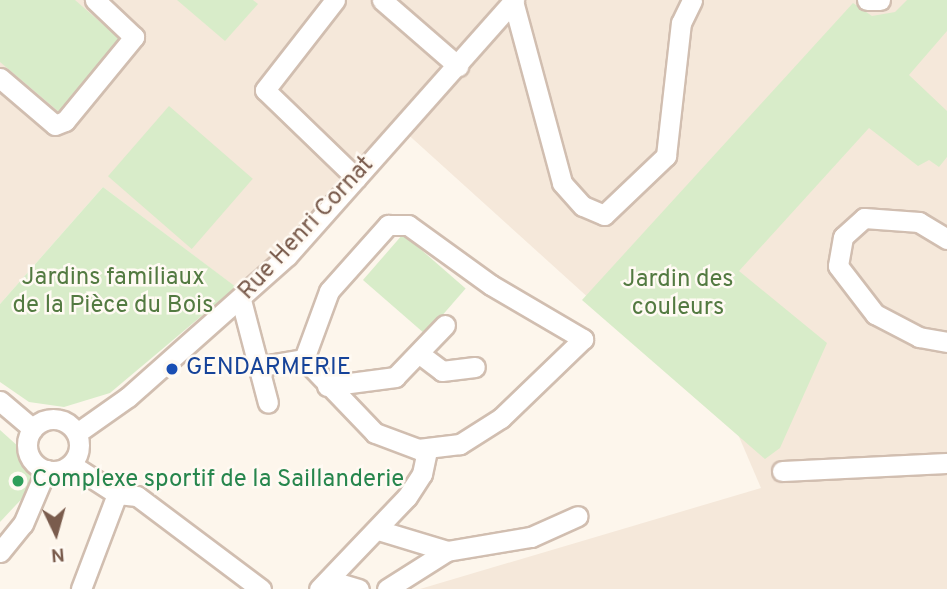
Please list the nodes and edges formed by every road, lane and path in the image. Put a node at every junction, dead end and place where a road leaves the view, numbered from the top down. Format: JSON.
{"nodes":[{"id":1,"x":95,"y":0,"type":"edge"},
{"id":2,"x":335,"y":0,"type":"edge"},
{"id":3,"x":382,"y":0,"type":"edge"},
{"id":4,"x":514,"y":0,"type":"edge"},
{"id":5,"x":692,"y":0,"type":"edge"},
{"id":6,"x":867,"y":0,"type":"edge"},
{"id":7,"x":880,"y":0,"type":"edge"},
{"id":8,"x":458,"y":66,"type":"junction"},
{"id":9,"x":0,"y":78,"type":"edge"},
{"id":10,"x":356,"y":178,"type":"junction"},
{"id":11,"x":947,"y":239,"type":"edge"},
{"id":12,"x":241,"y":300,"type":"junction"},
{"id":13,"x":445,"y":325,"type":"dead end"},
{"id":14,"x":947,"y":342,"type":"edge"},
{"id":15,"x":421,"y":355,"type":"junction"},
{"id":16,"x":304,"y":359,"type":"junction"},
{"id":17,"x":262,"y":366,"type":"junction"},
{"id":18,"x":475,"y":367,"type":"dead end"},
{"id":19,"x":327,"y":386,"type":"junction"},
{"id":20,"x":0,"y":401,"type":"edge"},
{"id":21,"x":268,"y":403,"type":"dead end"},
{"id":22,"x":33,"y":429,"type":"junction"},
{"id":23,"x":77,"y":433,"type":"junction"},
{"id":24,"x":426,"y":450,"type":"junction"},
{"id":25,"x":947,"y":463,"type":"edge"},
{"id":26,"x":72,"y":466,"type":"junction"},
{"id":27,"x":46,"y":470,"type":"junction"},
{"id":28,"x":782,"y":471,"type":"dead end"},
{"id":29,"x":117,"y":494,"type":"junction"},
{"id":30,"x":578,"y":516,"type":"dead end"},
{"id":31,"x":378,"y":530,"type":"junction"},
{"id":32,"x":447,"y":551,"type":"junction"},
{"id":33,"x":0,"y":552,"type":"edge"},
{"id":34,"x":325,"y":585,"type":"edge"},
{"id":35,"x":81,"y":589,"type":"edge"},
{"id":36,"x":261,"y":589,"type":"edge"},
{"id":37,"x":359,"y":589,"type":"edge"},
{"id":38,"x":387,"y":589,"type":"edge"}],
"edges":[{"from":1,"to":9,"type":"street"},
{"from":2,"to":10,"type":"street"},
{"from":3,"to":8,"type":"street"},
{"from":4,"to":5,"type":"street"},
{"from":4,"to":8,"type":"street","name":"Rue Henri Cornat"},
{"from":6,"to":7,"type":"street"},
{"from":8,"to":10,"type":"street","name":"Rue Henri Cornat"},
{"from":10,"to":12,"type":"street","name":"Rue Henri Cornat"},
{"from":11,"to":14,"type":"street"},
{"from":12,"to":17,"type":"street"},
{"from":12,"to":23,"type":"street","name":"Rue Henri Cornat"},
{"from":13,"to":15,"type":"street"},
{"from":15,"to":18,"type":"street"},
{"from":15,"to":19,"type":"street"},
{"from":16,"to":17,"type":"street"},
{"from":16,"to":19,"type":"street"},
{"from":16,"to":24,"type":"street"},
{"from":17,"to":21,"type":"street"},
{"from":19,"to":24,"type":"street"},
{"from":20,"to":22,"type":"street"},
{"from":22,"to":23,"type":"street"},
{"from":22,"to":27,"type":"street"},
{"from":23,"to":26,"type":"street"},
{"from":24,"to":31,"type":"street"},
{"from":25,"to":28,"type":"street"},
{"from":26,"to":27,"type":"street"},
{"from":26,"to":29,"type":"street"},
{"from":27,"to":33,"type":"street"},
{"from":29,"to":35,"type":"street"},
{"from":29,"to":36,"type":"street"},
{"from":30,"to":32,"type":"street"},
{"from":31,"to":32,"type":"street"},
{"from":31,"to":34,"type":"street"},
{"from":32,"to":38,"type":"street"},
{"from":34,"to":37,"type":"street"}]}
